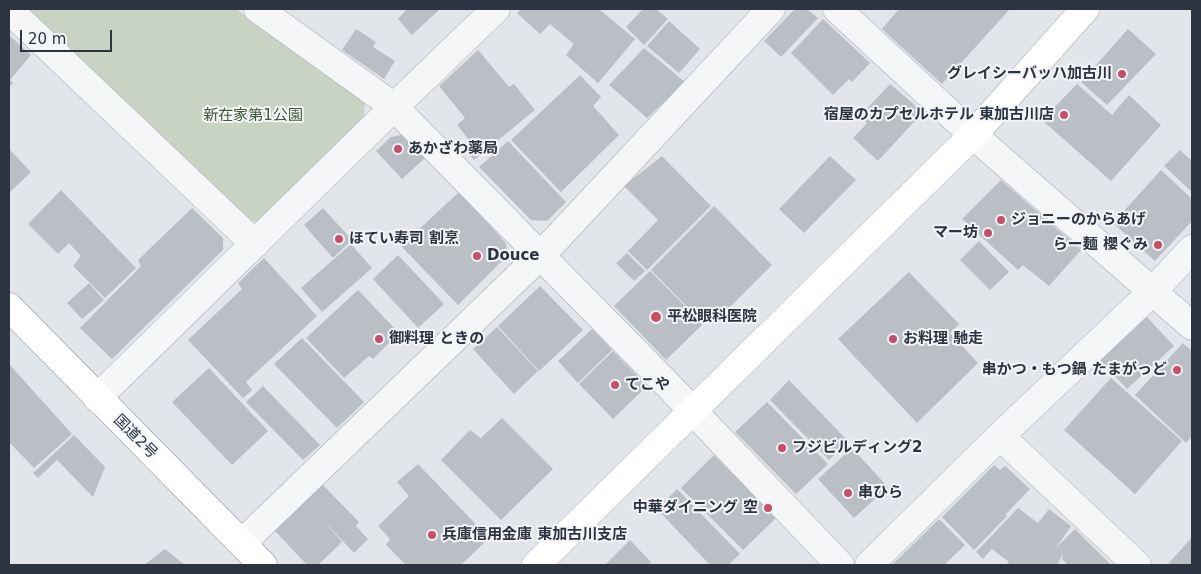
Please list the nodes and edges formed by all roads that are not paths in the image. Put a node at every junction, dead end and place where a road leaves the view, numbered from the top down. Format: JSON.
{"nodes":[{"id":1,"x":258,"y":9,"type":"edge"},
{"id":2,"x":496,"y":9,"type":"edge"},
{"id":3,"x":771,"y":9,"type":"edge"},
{"id":4,"x":837,"y":9,"type":"edge"},
{"id":5,"x":1085,"y":9,"type":"edge"},
{"id":6,"x":9,"y":10,"type":"edge"},
{"id":7,"x":393,"y":106,"type":"junction"},
{"id":8,"x":972,"y":135,"type":"junction"},
{"id":9,"x":255,"y":244,"type":"junction"},
{"id":10,"x":1192,"y":249,"type":"edge"},
{"id":11,"x":541,"y":255,"type":"junction"},
{"id":12,"x":1153,"y":291,"type":"junction"},
{"id":13,"x":9,"y":307,"type":"edge"},
{"id":14,"x":1192,"y":326,"type":"edge"},
{"id":15,"x":97,"y":398,"type":"junction"},
{"id":16,"x":694,"y":411,"type":"junction"},
{"id":17,"x":1000,"y":436,"type":"junction"},
{"id":18,"x":242,"y":542,"type":"junction"},
{"id":19,"x":263,"y":565,"type":"edge"},
{"id":20,"x":536,"y":565,"type":"edge"},
{"id":21,"x":840,"y":565,"type":"edge"},
{"id":22,"x":869,"y":565,"type":"edge"},
{"id":23,"x":1137,"y":565,"type":"edge"}],
"edges":[{"from":1,"to":7,"type":"street"},
{"from":2,"to":7,"type":"street"},
{"from":3,"to":11,"type":"street"},
{"from":4,"to":8,"type":"street"},
{"from":5,"to":8,"type":"main road"},
{"from":6,"to":9,"type":"street"},
{"from":7,"to":9,"type":"street"},
{"from":7,"to":11,"type":"street"},
{"from":8,"to":12,"type":"street"},
{"from":8,"to":16,"type":"main road"},
{"from":9,"to":15,"type":"street"},
{"from":10,"to":12,"type":"street"},
{"from":11,"to":16,"type":"street"},
{"from":11,"to":18,"type":"street"},
{"from":12,"to":14,"type":"street"},
{"from":12,"to":17,"type":"street"},
{"from":13,"to":15,"type":"main road","name":"国道2号"},
{"from":15,"to":18,"type":"main road","name":"国道2号"},
{"from":16,"to":20,"type":"main road"},
{"from":16,"to":21,"type":"street"},
{"from":17,"to":22,"type":"street"},
{"from":17,"to":23,"type":"street"},
{"from":18,"to":19,"type":"main road","name":"国道2号"}]}
